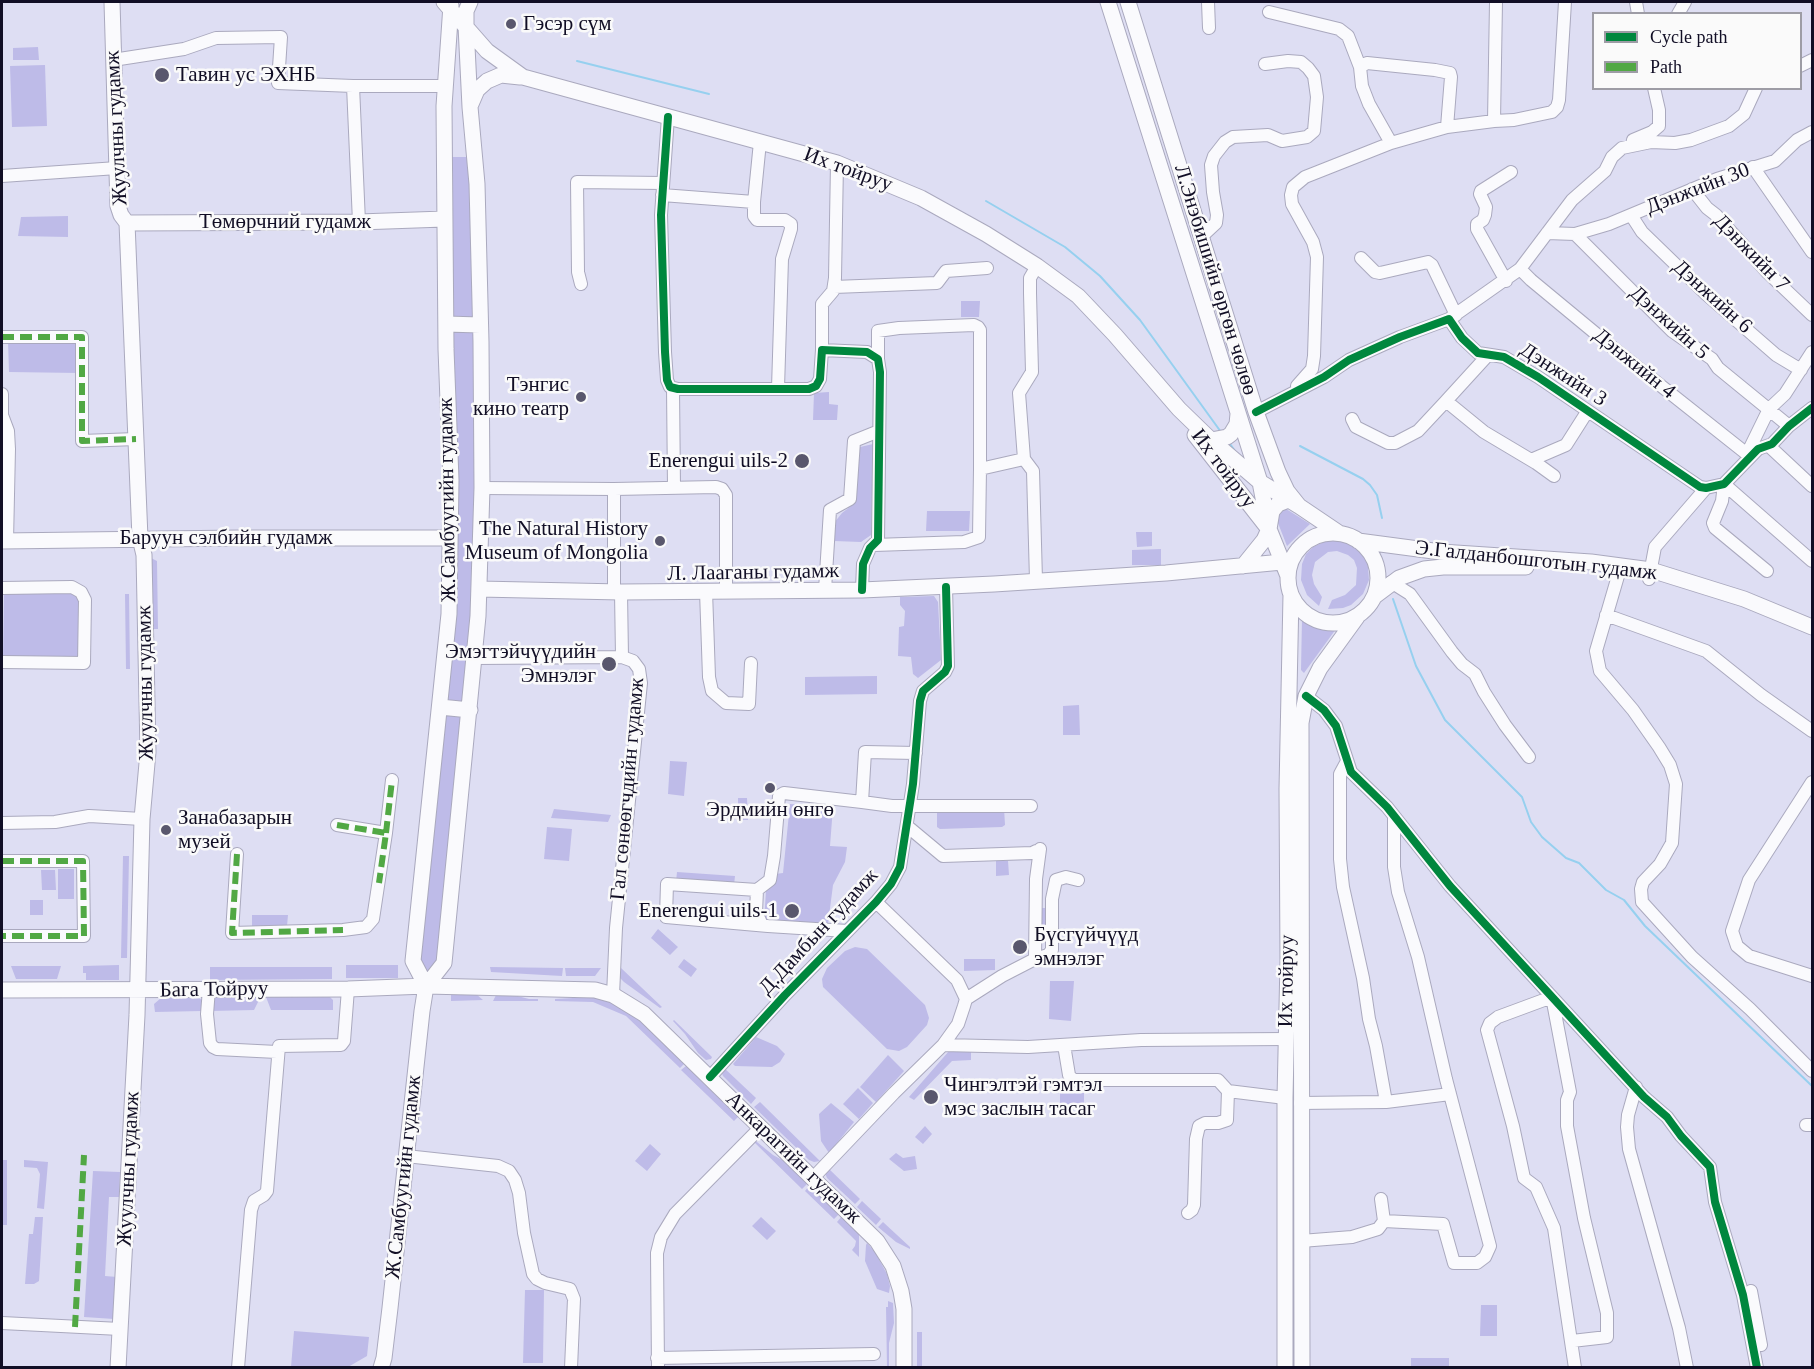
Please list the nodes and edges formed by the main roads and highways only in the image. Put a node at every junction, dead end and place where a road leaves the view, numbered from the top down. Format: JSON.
{"nodes":[{"id":1,"x":112,"y":2,"type":"edge"},
{"id":2,"x":471,"y":2,"type":"edge"},
{"id":3,"x":1108,"y":2,"type":"edge"},
{"id":4,"x":1128,"y":2,"type":"edge"},
{"id":5,"x":446,"y":3,"type":"edge"},
{"id":6,"x":466,"y":26,"type":"junction"},
{"id":7,"x":523,"y":77,"type":"junction"},
{"id":8,"x":444,"y":106,"type":"junction"},
{"id":9,"x":470,"y":107,"type":"junction"},
{"id":10,"x":444,"y":219,"type":"junction"},
{"id":11,"x":127,"y":223,"type":"junction"},
{"id":12,"x":446,"y":324,"type":"junction"},
{"id":13,"x":480,"y":325,"type":"junction"},
{"id":14,"x":1179,"y":409,"type":"junction"},
{"id":15,"x":1238,"y":414,"type":"junction"},
{"id":16,"x":1211,"y":440,"type":"junction"},
{"id":17,"x":1260,"y":482,"type":"junction"},
{"id":18,"x":1293,"y":503,"type":"junction"},
{"id":19,"x":1269,"y":529,"type":"junction"},
{"id":20,"x":1339,"y":533,"type":"junction"},
{"id":21,"x":140,"y":538,"type":"junction"},
{"id":22,"x":450,"y":538,"type":"junction"},
{"id":23,"x":4,"y":541,"type":"edge"},
{"id":24,"x":1358,"y":541,"type":"junction"},
{"id":25,"x":1652,"y":563,"type":"junction"},
{"id":26,"x":1243,"y":566,"type":"junction"},
{"id":27,"x":1285,"y":569,"type":"junction"},
{"id":28,"x":479,"y":589,"type":"junction"},
{"id":29,"x":1291,"y":595,"type":"junction"},
{"id":30,"x":1375,"y":596,"type":"junction"},
{"id":31,"x":1357,"y":617,"type":"junction"},
{"id":32,"x":1812,"y":627,"type":"edge"},
{"id":33,"x":1812,"y":638,"type":"edge"},
{"id":34,"x":440,"y":707,"type":"junction"},
{"id":35,"x":470,"y":710,"type":"junction"},
{"id":36,"x":426,"y":986,"type":"junction"},
{"id":37,"x":2,"y":990,"type":"edge"},
{"id":38,"x":138,"y":990,"type":"junction"},
{"id":39,"x":385,"y":1364,"type":"edge"},
{"id":40,"x":118,"y":1368,"type":"edge"},
{"id":41,"x":369,"y":1368,"type":"edge"},
{"id":42,"x":904,"y":1368,"type":"edge"},
{"id":43,"x":1284,"y":1368,"type":"edge"},
{"id":44,"x":1302,"y":1368,"type":"edge"}],
"edges":[{"from":1,"to":11,"type":"main road","name":"Жуулчны гудамж"},
{"from":2,"to":6,"type":"main road","name":"Ж.Самбуугийн гудамж"},
{"from":3,"to":15,"type":"main road","name":"Л.Энэбишийн өргөн чөлөө"},
{"from":4,"to":18,"type":"main road","name":"Л.Энэбишийн өргөн чөлөө"},
{"from":5,"to":6,"type":"main road","name":"Их тойруу"},
{"from":5,"to":8,"type":"main road","name":"Ж.Самбуугийн гудамж"},
{"from":6,"to":7,"type":"main road","name":"Их тойруу"},
{"from":6,"to":9,"type":"main road","name":"Ж.Самбуугийн гудамж"},
{"from":7,"to":9,"type":"main road"},
{"from":7,"to":14,"type":"main road","name":"Их тойруу"},
{"from":8,"to":9,"type":"main road"},
{"from":8,"to":10,"type":"main road","name":"Ж.Самбуугийн гудамж"},
{"from":9,"to":13,"type":"main road","name":"Ж.Самбуугийн гудамж"},
{"from":10,"to":11,"type":"main road","name":"Төмөрчний гудамж"},
{"from":10,"to":12,"type":"main road","name":"Ж.Самбуугийн гудамж"},
{"from":11,"to":21,"type":"main road","name":"Жуулчны гудамж"},
{"from":12,"to":13,"type":"main road"},
{"from":12,"to":22,"type":"main road","name":"Ж.Самбуугийн гудамж"},
{"from":13,"to":28,"type":"main road","name":"Ж.Самбуугийн гудамж"},
{"from":14,"to":16,"type":"main road","name":"Их тойруу"},
{"from":14,"to":19,"type":"main road","name":"Их тойруу"},
{"from":15,"to":16,"type":"main road"},
{"from":15,"to":17,"type":"main road","name":"Л.Энэбишийн өргөн чөлөө"},
{"from":16,"to":17,"type":"main road","name":"Их тойруу"},
{"from":17,"to":18,"type":"main road"},
{"from":17,"to":19,"type":"main road","name":"Их тойруу"},
{"from":18,"to":19,"type":"main road"},
{"from":18,"to":20,"type":"main road","name":"Л.Энэбишийн өргөн чөлөө"},
{"from":19,"to":26,"type":"main road"},
{"from":19,"to":27,"type":"main road","name":"Их тойруу"},
{"from":20,"to":24,"type":"main road"},
{"from":20,"to":27,"type":"main road"},
{"from":21,"to":22,"type":"main road","name":"Баруун сэлбийн гудамж"},
{"from":21,"to":23,"type":"main road","name":"Баруун сэлбийн гудамж"},
{"from":21,"to":38,"type":"main road","name":"Жуулчны гудамж"},
{"from":22,"to":34,"type":"main road","name":"Ж.Самбуугийн гудамж"},
{"from":24,"to":25,"type":"main road","name":"Э.Галданбошготын гудамж"},
{"from":24,"to":30,"type":"main road"},
{"from":25,"to":30,"type":"main road","name":"Э.Галданбошготын гудамж"},
{"from":25,"to":32,"type":"main road","name":"Э.Галданбошготын гудамж"},
{"from":25,"to":33,"type":"main road","name":"Э.Галданбошготын гудамж"},
{"from":26,"to":27,"type":"main road","name":"Л. Лааганы гудамж"},
{"from":26,"to":28,"type":"main road","name":"Л. Лааганы гудамж"},
{"from":27,"to":29,"type":"main road"},
{"from":28,"to":35,"type":"main road","name":"Ж.Самбуугийн гудамж"},
{"from":29,"to":31,"type":"main road"},
{"from":29,"to":43,"type":"main road","name":"Их тойруу"},
{"from":30,"to":31,"type":"main road"},
{"from":31,"to":44,"type":"main road","name":"Их тойруу"},
{"from":34,"to":35,"type":"main road"},
{"from":34,"to":36,"type":"main road","name":"Ж.Самбуугийн гудамж"},
{"from":35,"to":36,"type":"main road","name":"Ж.Самбуугийн гудамж"},
{"from":36,"to":38,"type":"main road","name":"Бага Тойруу"},
{"from":36,"to":39,"type":"main road","name":"Ж.Самбуугийн гудамж"},
{"from":36,"to":42,"type":"main road","name":"Анкарагийн гудамж"},
{"from":37,"to":38,"type":"main road","name":"Бага Тойруу"},
{"from":38,"to":40,"type":"main road","name":"Жуулчны гудамж"},
{"from":39,"to":41,"type":"main road"}]}
